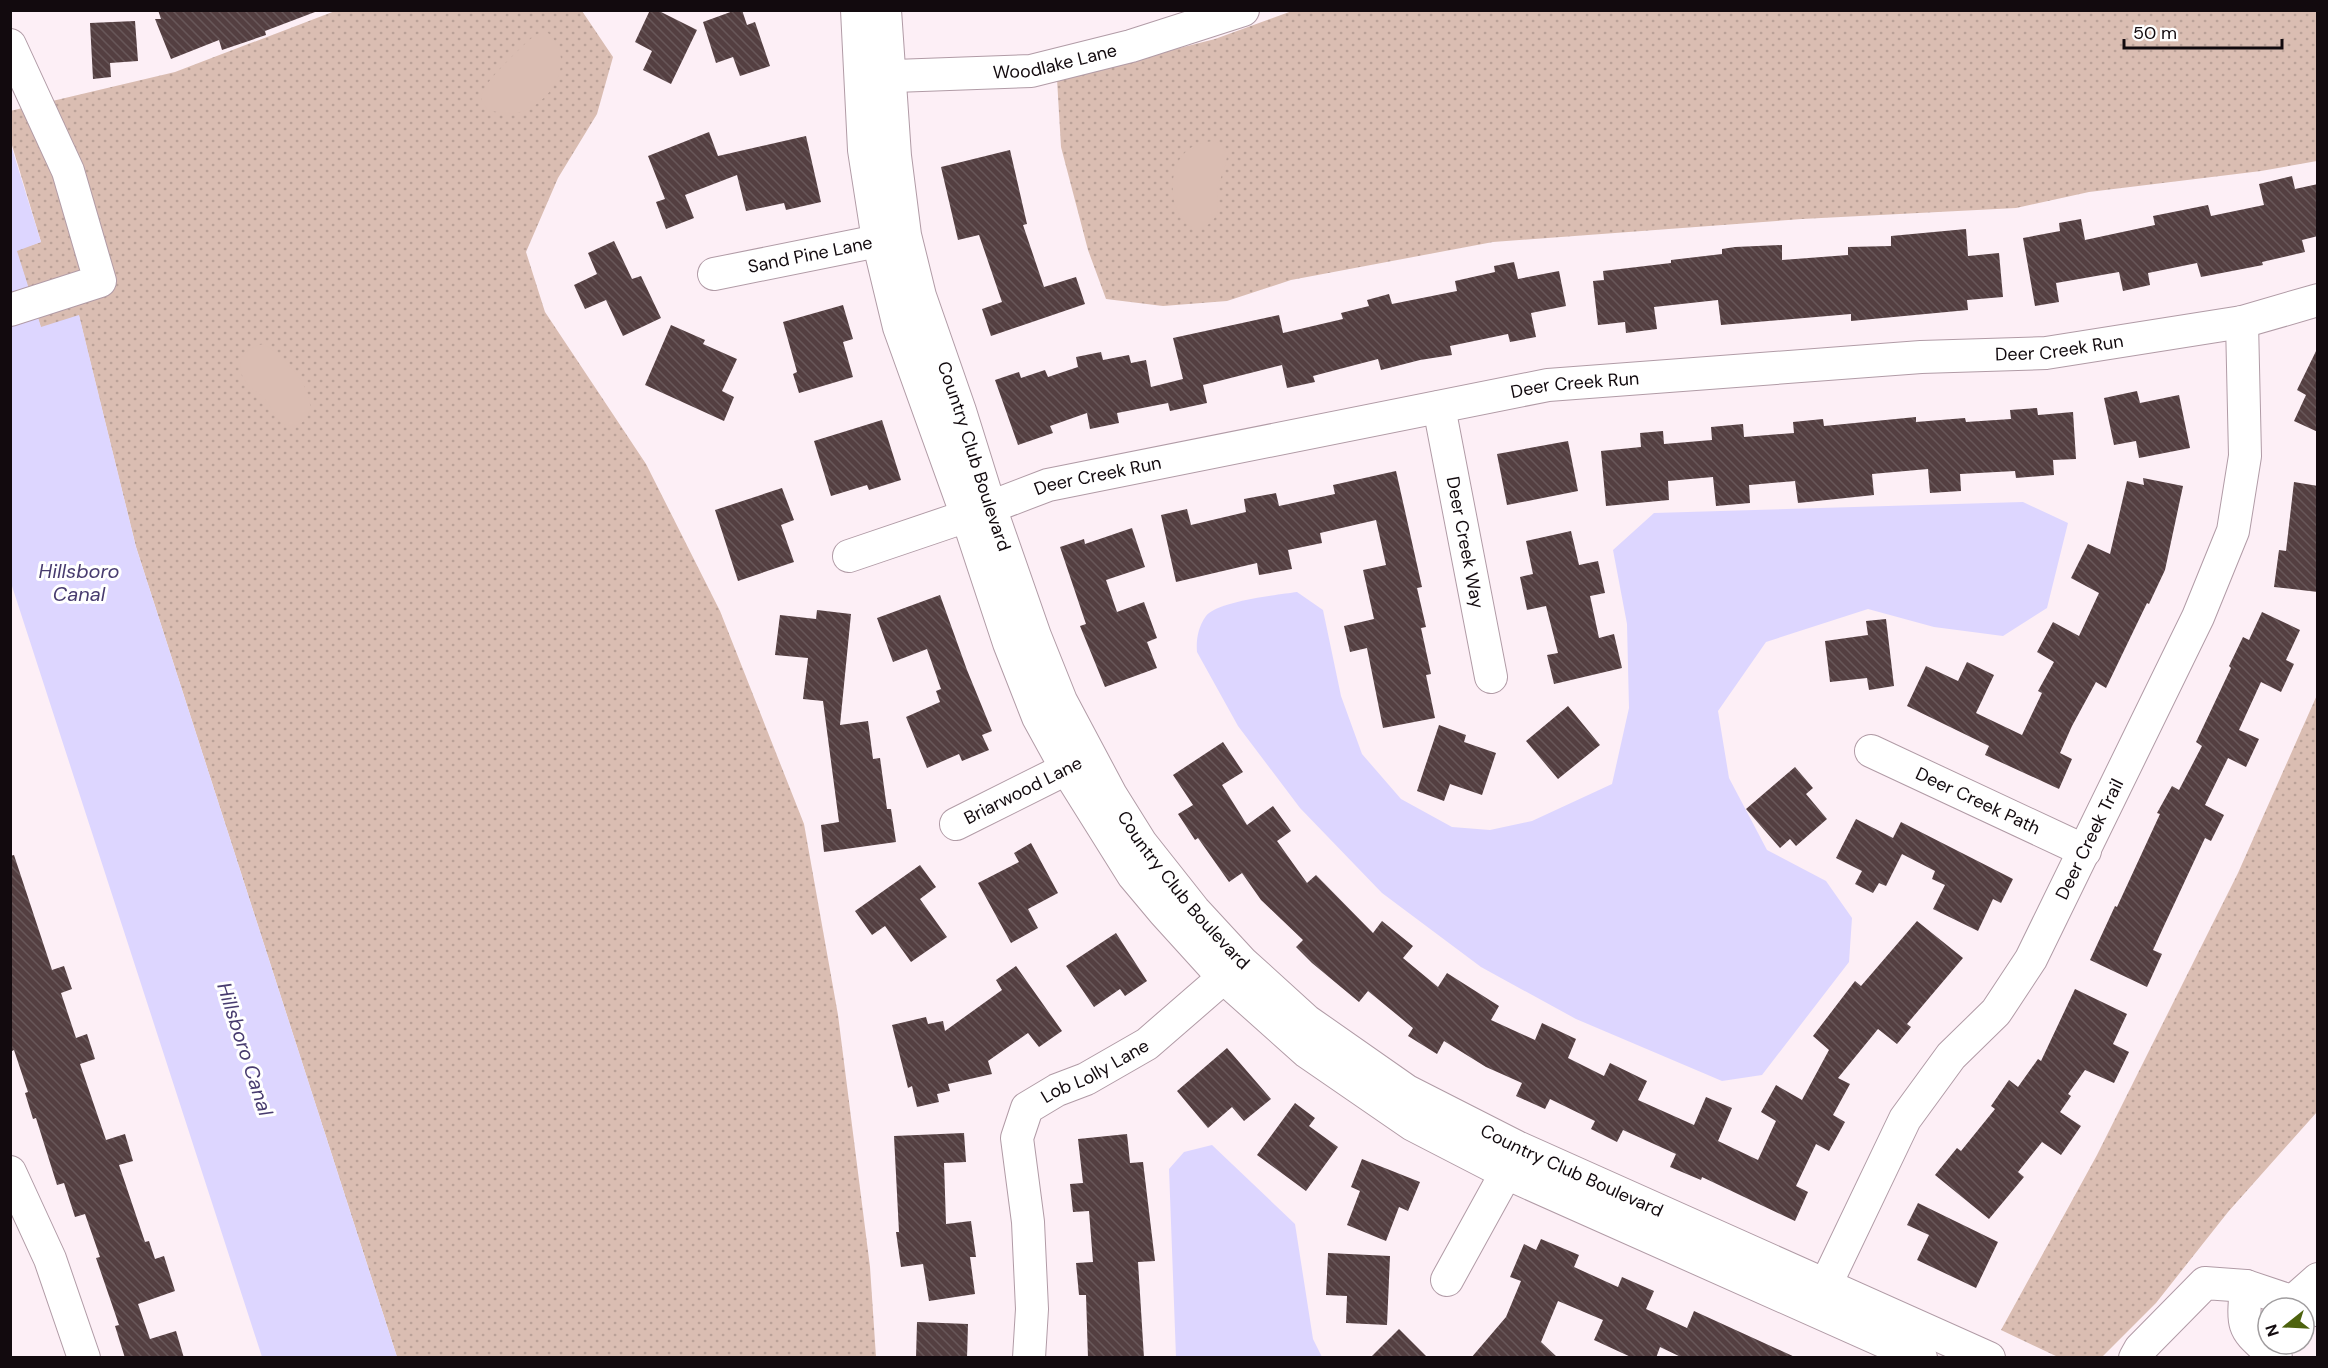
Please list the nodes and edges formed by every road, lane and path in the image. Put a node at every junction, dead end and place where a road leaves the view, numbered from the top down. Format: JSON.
{"nodes":[{"id":1,"x":857,"y":10,"type":"edge"},
{"id":2,"x":885,"y":10,"type":"edge"},
{"id":3,"x":1243,"y":10,"type":"edge"},
{"id":4,"x":10,"y":45,"type":"edge"},
{"id":5,"x":875,"y":77,"type":"junction"},
{"id":6,"x":891,"y":238,"type":"junction"},
{"id":7,"x":714,"y":274,"type":"dead end"},
{"id":8,"x":2318,"y":300,"type":"edge"},
{"id":9,"x":23,"y":306,"type":"edge"},
{"id":10,"x":2242,"y":322,"type":"junction"},
{"id":11,"x":1439,"y":407,"type":"junction"},
{"id":12,"x":979,"y":512,"type":"junction"},
{"id":13,"x":849,"y":556,"type":"dead end"},
{"id":14,"x":1491,"y":677,"type":"dead end"},
{"id":15,"x":1870,"y":751,"type":"dead end"},
{"id":16,"x":1078,"y":763,"type":"junction"},
{"id":17,"x":956,"y":824,"type":"dead end"},
{"id":18,"x":2085,"y":851,"type":"junction"},
{"id":19,"x":1233,"y":970,"type":"junction"},
{"id":20,"x":1511,"y":1160,"type":"junction"},
{"id":21,"x":10,"y":1172,"type":"edge"},
{"id":22,"x":2318,"y":1279,"type":"edge"},
{"id":23,"x":1447,"y":1280,"type":"dead end"},
{"id":24,"x":2246,"y":1287,"type":"junction"},
{"id":25,"x":2274,"y":1296,"type":"edge"},
{"id":26,"x":2310,"y":1296,"type":"edge"},
{"id":27,"x":1819,"y":1298,"type":"junction"},
{"id":28,"x":1919,"y":1350,"type":"edge"},
{"id":29,"x":82,"y":1357,"type":"edge"},
{"id":30,"x":1029,"y":1358,"type":"edge"},
{"id":31,"x":1989,"y":1358,"type":"edge"},
{"id":32,"x":2135,"y":1358,"type":"edge"},
{"id":33,"x":2276,"y":1358,"type":"edge"}],
"edges":[{"from":1,"to":5,"type":"street","name":"Country Club Boulevard"},
{"from":2,"to":5,"type":"street","name":"Country Club Boulevard"},
{"from":3,"to":5,"type":"street","name":"Woodlake Lane"},
{"from":4,"to":9,"type":"street"},
{"from":5,"to":6,"type":"street","name":"Country Club Boulevard"},
{"from":6,"to":7,"type":"street","name":"Sand Pine Lane"},
{"from":6,"to":12,"type":"street","name":"Country Club Boulevard"},
{"from":8,"to":10,"type":"street","name":"Deer Creek Run"},
{"from":10,"to":11,"type":"street","name":"Deer Creek Run"},
{"from":10,"to":18,"type":"street","name":"Deer Creek Trail"},
{"from":11,"to":12,"type":"street","name":"Deer Creek Run"},
{"from":11,"to":14,"type":"street","name":"Deer Creek Way"},
{"from":12,"to":13,"type":"street","name":"Deer Creek Run"},
{"from":12,"to":16,"type":"street","name":"Country Club Boulevard"},
{"from":15,"to":18,"type":"street","name":"Deer Creek Path"},
{"from":16,"to":17,"type":"street","name":"Briarwood Lane"},
{"from":16,"to":19,"type":"street","name":"Country Club Boulevard"},
{"from":18,"to":27,"type":"street","name":"Deer Creek Trail"},
{"from":19,"to":20,"type":"street","name":"Country Club Boulevard"},
{"from":19,"to":30,"type":"street","name":"Lob Lolly Lane"},
{"from":20,"to":23,"type":"street"},
{"from":20,"to":27,"type":"street","name":"Country Club Boulevard"},
{"from":21,"to":29,"type":"street"},
{"from":22,"to":26,"type":"street"},
{"from":24,"to":25,"type":"street"},
{"from":24,"to":32,"type":"street"},
{"from":24,"to":33,"type":"street"},
{"from":27,"to":28,"type":"street","name":"Country Club Boulevard"},
{"from":28,"to":31,"type":"street","name":"Country Club Boulevard"}]}
